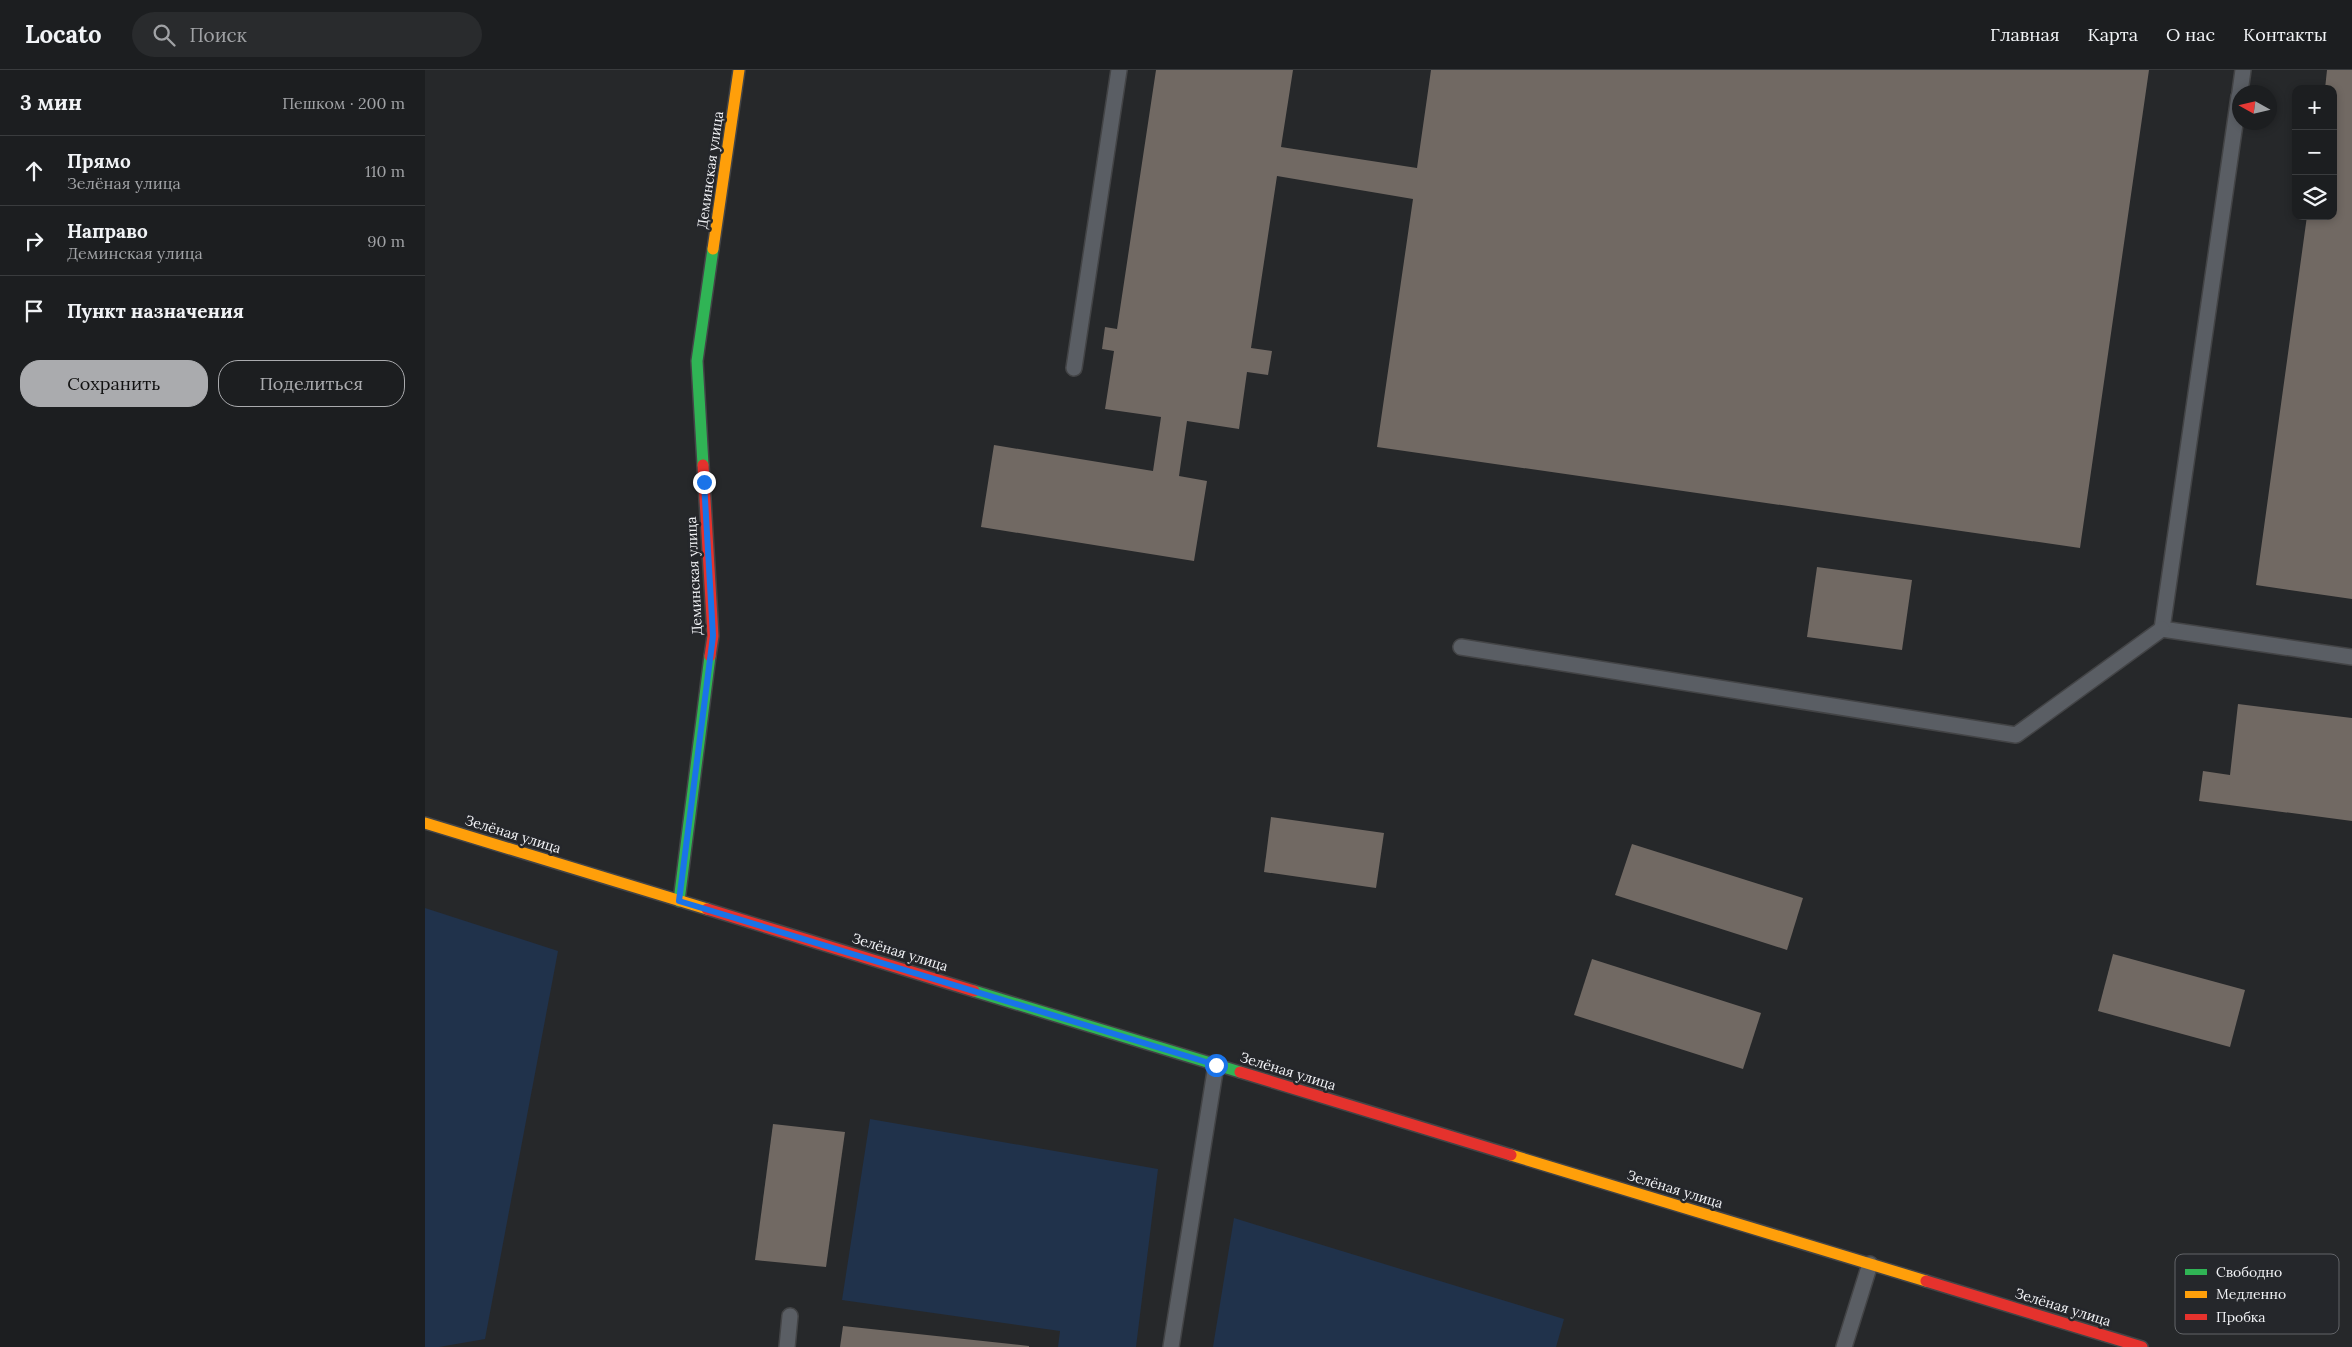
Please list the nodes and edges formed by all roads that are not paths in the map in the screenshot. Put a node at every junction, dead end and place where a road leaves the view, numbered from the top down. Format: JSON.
{"nodes":[{"id":1,"x":739,"y":70,"type":"edge"},
{"id":2,"x":1119,"y":70,"type":"edge"},
{"id":3,"x":2243,"y":70,"type":"edge"},
{"id":4,"x":2241,"y":85,"type":"edge"},
{"id":5,"x":2235,"y":130,"type":"edge"},
{"id":6,"x":1074,"y":368,"type":"dead end"},
{"id":7,"x":2162,"y":629,"type":"junction"},
{"id":8,"x":1461,"y":647,"type":"dead end"},
{"id":9,"x":2352,"y":657,"type":"edge"},
{"id":10,"x":425,"y":823,"type":"edge"},
{"id":11,"x":679,"y":901,"type":"junction"},
{"id":12,"x":1216,"y":1065,"type":"junction"},
{"id":13,"x":1870,"y":1264,"type":"junction"},
{"id":14,"x":790,"y":1316,"type":"dead end"},
{"id":15,"x":787,"y":1347,"type":"edge"},
{"id":16,"x":1171,"y":1347,"type":"edge"},
{"id":17,"x":1844,"y":1347,"type":"edge"},
{"id":18,"x":2142,"y":1347,"type":"edge"}],
"edges":[{"from":1,"to":11,"type":"street","name":"Деминская улица"},
{"from":2,"to":6,"type":"lane"},
{"from":3,"to":4,"type":"lane"},
{"from":5,"to":7,"type":"lane"},
{"from":7,"to":8,"type":"lane"},
{"from":7,"to":9,"type":"lane"},
{"from":10,"to":11,"type":"street","name":"Зелёная улица"},
{"from":11,"to":12,"type":"street","name":"Зелёная улица"},
{"from":12,"to":13,"type":"street","name":"Зелёная улица"},
{"from":12,"to":16,"type":"lane"},
{"from":13,"to":17,"type":"lane"},
{"from":13,"to":18,"type":"street","name":"Зелёная улица"},
{"from":14,"to":15,"type":"lane"}]}
